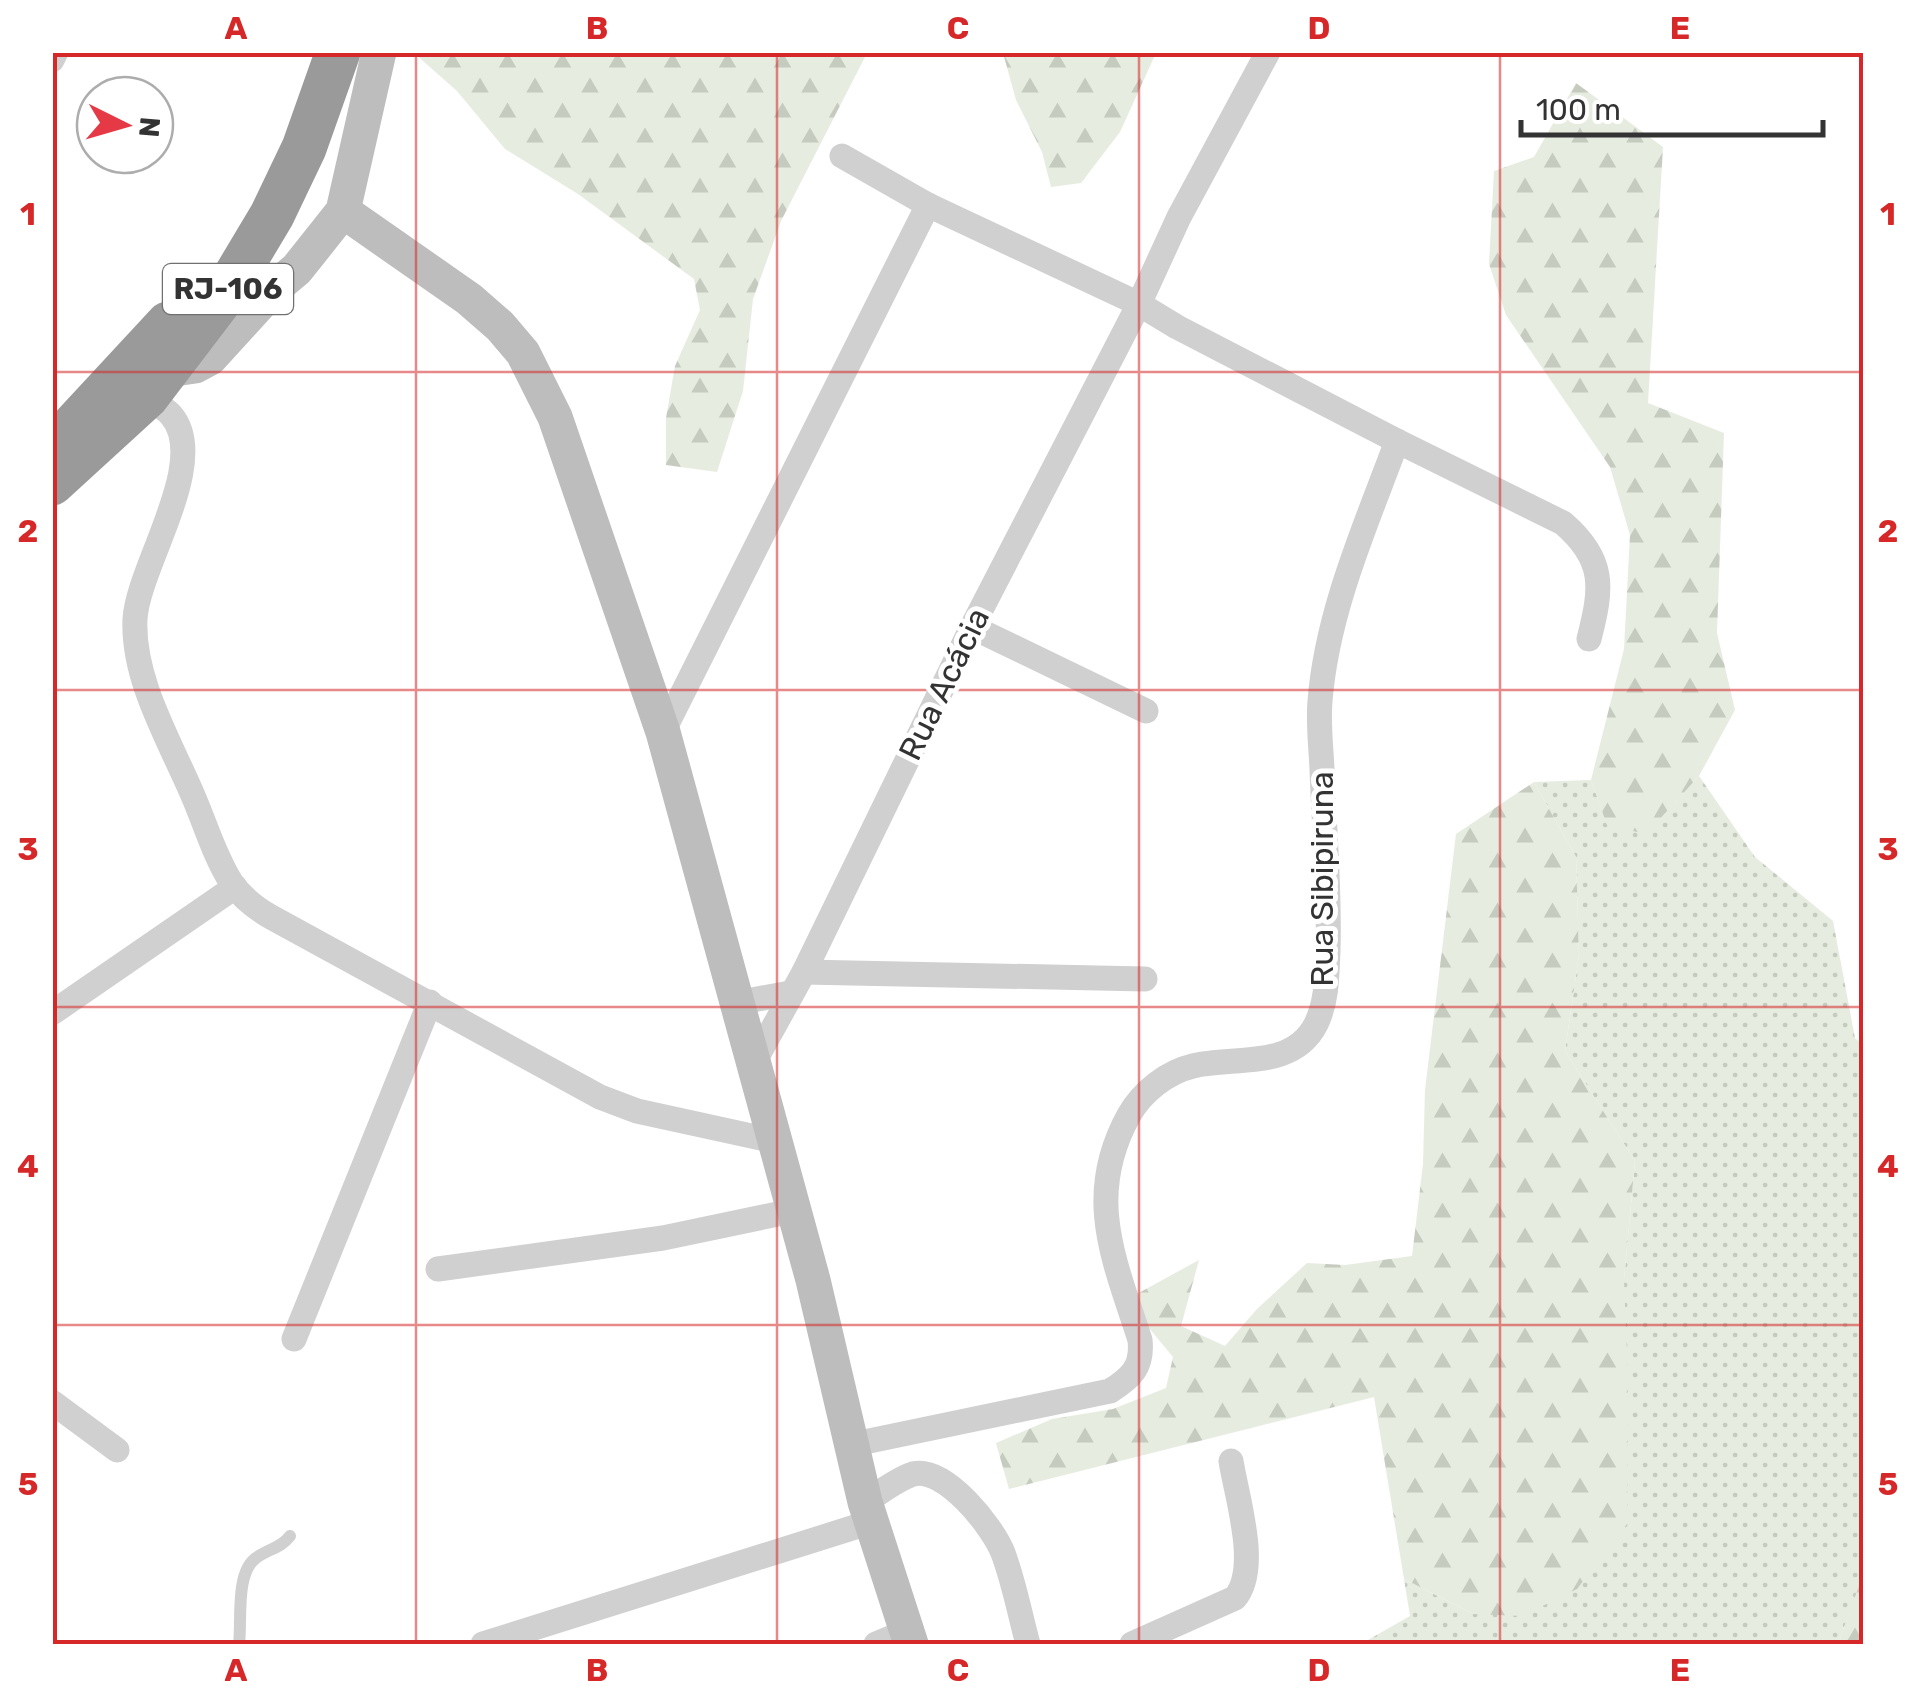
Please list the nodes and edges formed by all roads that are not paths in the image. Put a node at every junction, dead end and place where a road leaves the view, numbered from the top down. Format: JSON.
{"nodes":[{"id":1,"x":56,"y":52,"type":"edge"},
{"id":2,"x":308,"y":52,"type":"edge"},
{"id":3,"x":338,"y":52,"type":"edge"},
{"id":4,"x":379,"y":52,"type":"edge"},
{"id":5,"x":1268,"y":52,"type":"edge"},
{"id":6,"x":52,"y":60,"type":"edge"},
{"id":7,"x":842,"y":156,"type":"dead end"},
{"id":8,"x":928,"y":205,"type":"junction"},
{"id":9,"x":344,"y":211,"type":"junction"},
{"id":10,"x":1139,"y":304,"type":"junction"},
{"id":11,"x":157,"y":384,"type":"junction"},
{"id":12,"x":1397,"y":441,"type":"junction"},
{"id":13,"x":52,"y":446,"type":"edge"},
{"id":14,"x":52,"y":483,"type":"edge"},
{"id":15,"x":972,"y":627,"type":"junction"},
{"id":16,"x":1589,"y":639,"type":"dead end"},
{"id":17,"x":1146,"y":711,"type":"dead end"},
{"id":18,"x":663,"y":732,"type":"junction"},
{"id":19,"x":235,"y":887,"type":"junction"},
{"id":20,"x":1145,"y":979,"type":"dead end"},
{"id":21,"x":797,"y":982,"type":"junction"},
{"id":22,"x":430,"y":1002,"type":"junction"},
{"id":23,"x":736,"y":1003,"type":"junction"},
{"id":24,"x":52,"y":1012,"type":"edge"},
{"id":25,"x":752,"y":1066,"type":"junction"},
{"id":26,"x":774,"y":1142,"type":"junction"},
{"id":27,"x":792,"y":1210,"type":"junction"},
{"id":28,"x":438,"y":1269,"type":"dead end"},
{"id":29,"x":294,"y":1339,"type":"dead end"},
{"id":30,"x":52,"y":1402,"type":"edge"},
{"id":31,"x":850,"y":1445,"type":"junction"},
{"id":32,"x":117,"y":1450,"type":"dead end"},
{"id":33,"x":1231,"y":1462,"type":"dead end"},
{"id":34,"x":868,"y":1512,"type":"junction"},
{"id":35,"x":290,"y":1536,"type":"dead end"},
{"id":36,"x":898,"y":1640,"type":"edge"},
{"id":37,"x":239,"y":1644,"type":"edge"},
{"id":38,"x":484,"y":1644,"type":"edge"},
{"id":39,"x":1028,"y":1644,"type":"edge"},
{"id":40,"x":1132,"y":1644,"type":"edge"}],
"edges":[{"from":1,"to":6,"type":"street"},
{"from":2,"to":13,"type":"highway","number":"RJ-106"},
{"from":3,"to":11,"type":"highway","number":"RJ-106"},
{"from":4,"to":9,"type":"main road"},
{"from":5,"to":10,"type":"street","name":"Rua Acácia"},
{"from":7,"to":8,"type":"street"},
{"from":8,"to":10,"type":"street"},
{"from":8,"to":18,"type":"street"},
{"from":9,"to":11,"type":"main road"},
{"from":9,"to":18,"type":"main road"},
{"from":10,"to":12,"type":"street"},
{"from":10,"to":15,"type":"street","name":"Rua Acácia"},
{"from":11,"to":14,"type":"highway","number":"RJ-106"},
{"from":11,"to":19,"type":"street"},
{"from":12,"to":16,"type":"street"},
{"from":12,"to":31,"type":"street","name":"Rua Sibipiruna"},
{"from":15,"to":17,"type":"street"},
{"from":15,"to":21,"type":"street","name":"Rua Acácia"},
{"from":18,"to":23,"type":"main road"},
{"from":19,"to":22,"type":"street"},
{"from":19,"to":24,"type":"street"},
{"from":20,"to":21,"type":"street"},
{"from":21,"to":23,"type":"street"},
{"from":21,"to":25,"type":"street","name":"Rua Acácia"},
{"from":22,"to":26,"type":"street"},
{"from":22,"to":29,"type":"street"},
{"from":23,"to":25,"type":"main road"},
{"from":25,"to":26,"type":"main road"},
{"from":26,"to":27,"type":"main road"},
{"from":27,"to":28,"type":"street"},
{"from":27,"to":31,"type":"main road"},
{"from":30,"to":32,"type":"street"},
{"from":31,"to":34,"type":"main road"},
{"from":33,"to":40,"type":"street"},
{"from":34,"to":36,"type":"main road"},
{"from":34,"to":38,"type":"street"},
{"from":34,"to":39,"type":"street"},
{"from":35,"to":37,"type":"lane"}]}
